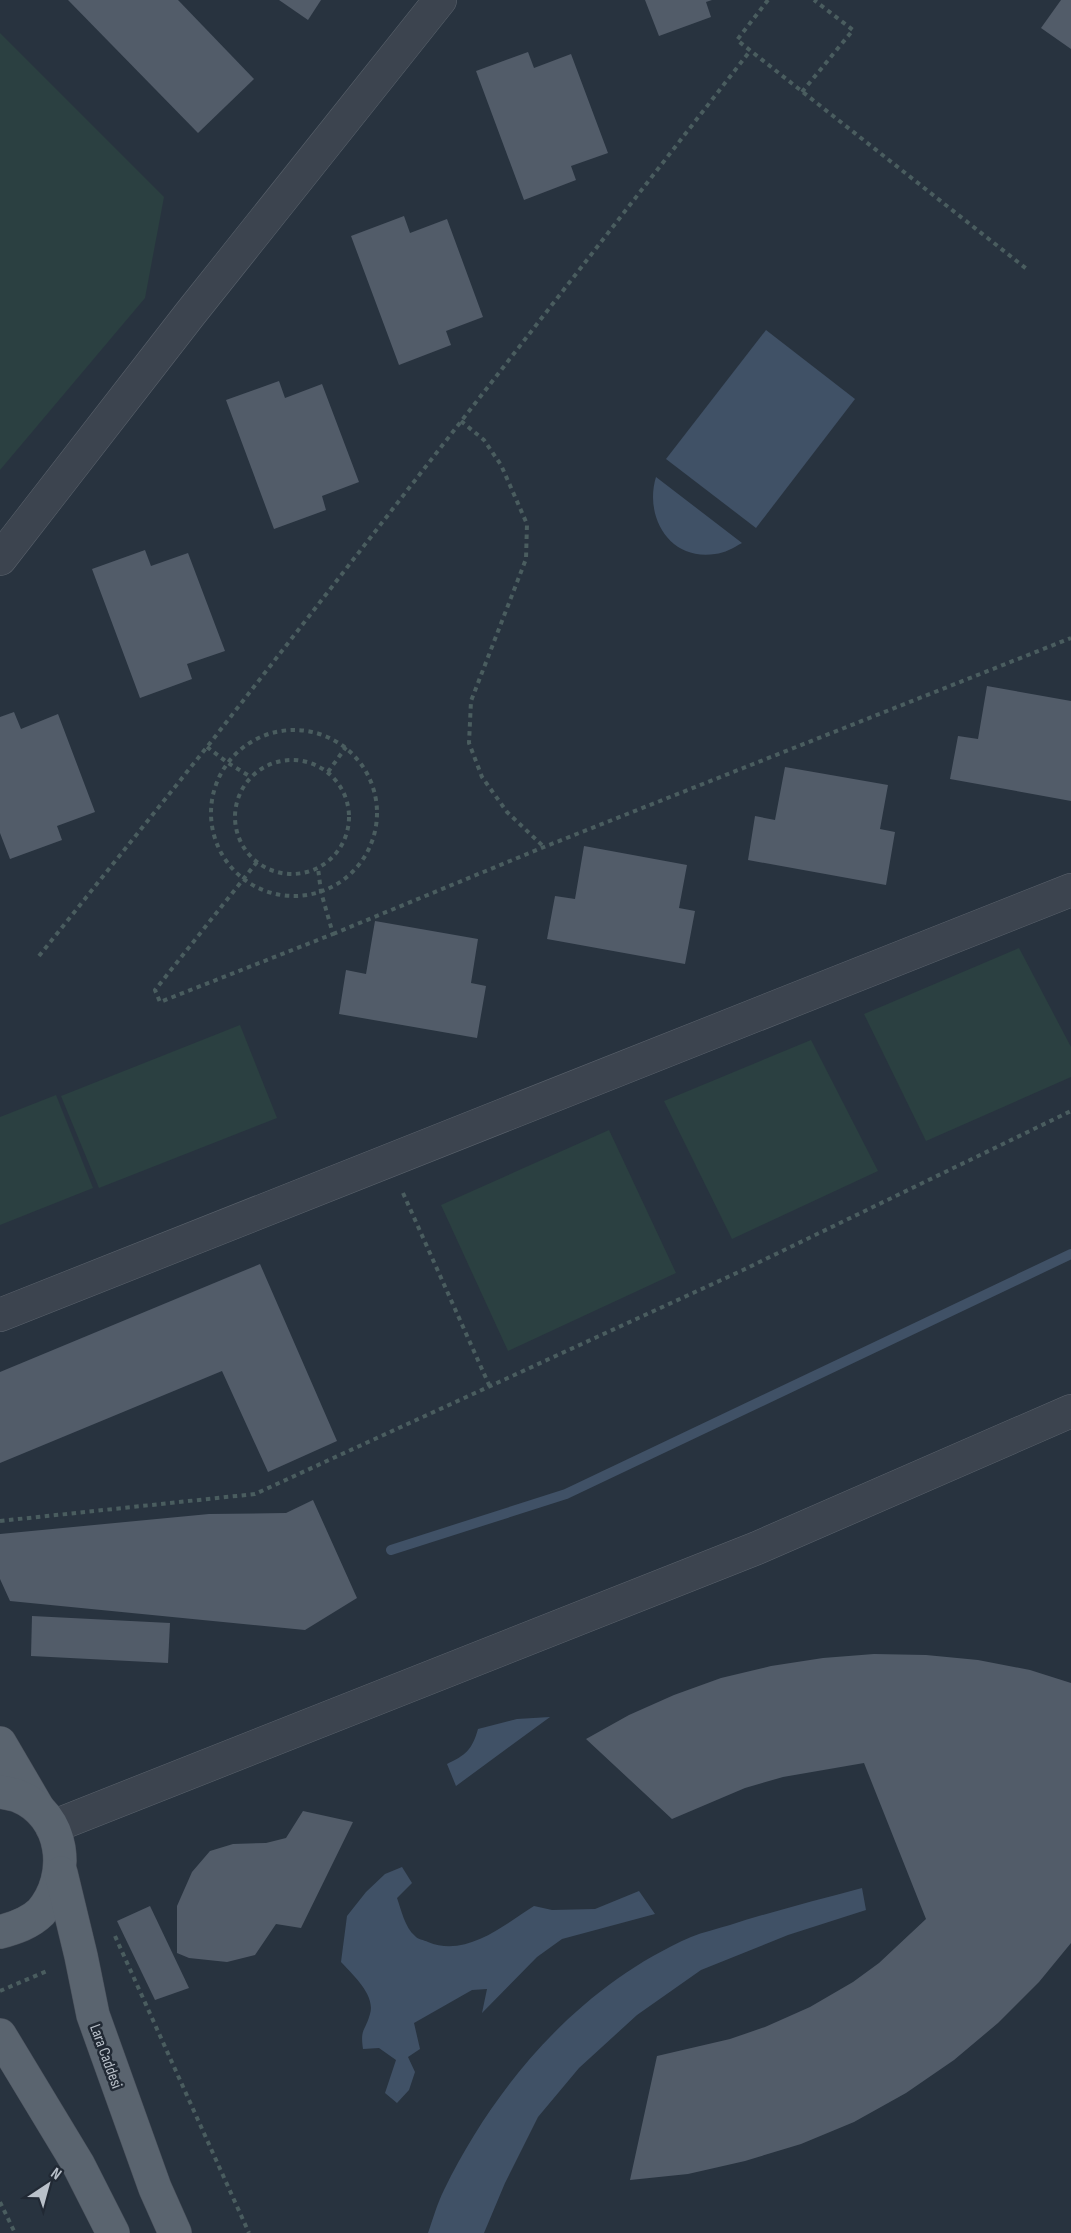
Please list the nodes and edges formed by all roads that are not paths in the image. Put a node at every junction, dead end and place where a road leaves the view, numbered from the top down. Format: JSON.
{"nodes":[{"id":1,"x":440,"y":0,"type":"edge"},
{"id":2,"x":0,"y":559,"type":"edge"},
{"id":3,"x":1071,"y":890,"type":"edge"},
{"id":4,"x":0,"y":1315,"type":"edge"},
{"id":5,"x":1071,"y":1411,"type":"edge"},
{"id":6,"x":0,"y":1743,"type":"edge"},
{"id":7,"x":0,"y":1792,"type":"edge"},
{"id":8,"x":45,"y":1817,"type":"junction"},
{"id":9,"x":61,"y":1873,"type":"junction"},
{"id":10,"x":0,"y":1932,"type":"edge"},
{"id":11,"x":0,"y":2035,"type":"edge"},
{"id":12,"x":113,"y":2233,"type":"edge"},
{"id":13,"x":175,"y":2233,"type":"edge"}],
"edges":[{"from":1,"to":2,"type":"street"},
{"from":3,"to":4,"type":"street"},
{"from":5,"to":8,"type":"street"},
{"from":6,"to":8,"type":"main road"},
{"from":7,"to":8,"type":"main road"},
{"from":8,"to":9,"type":"main road","name":"Lara Caddesi"},
{"from":9,"to":10,"type":"main road"},
{"from":9,"to":13,"type":"main road","name":"Lara Caddesi"},
{"from":11,"to":12,"type":"main road"}]}
